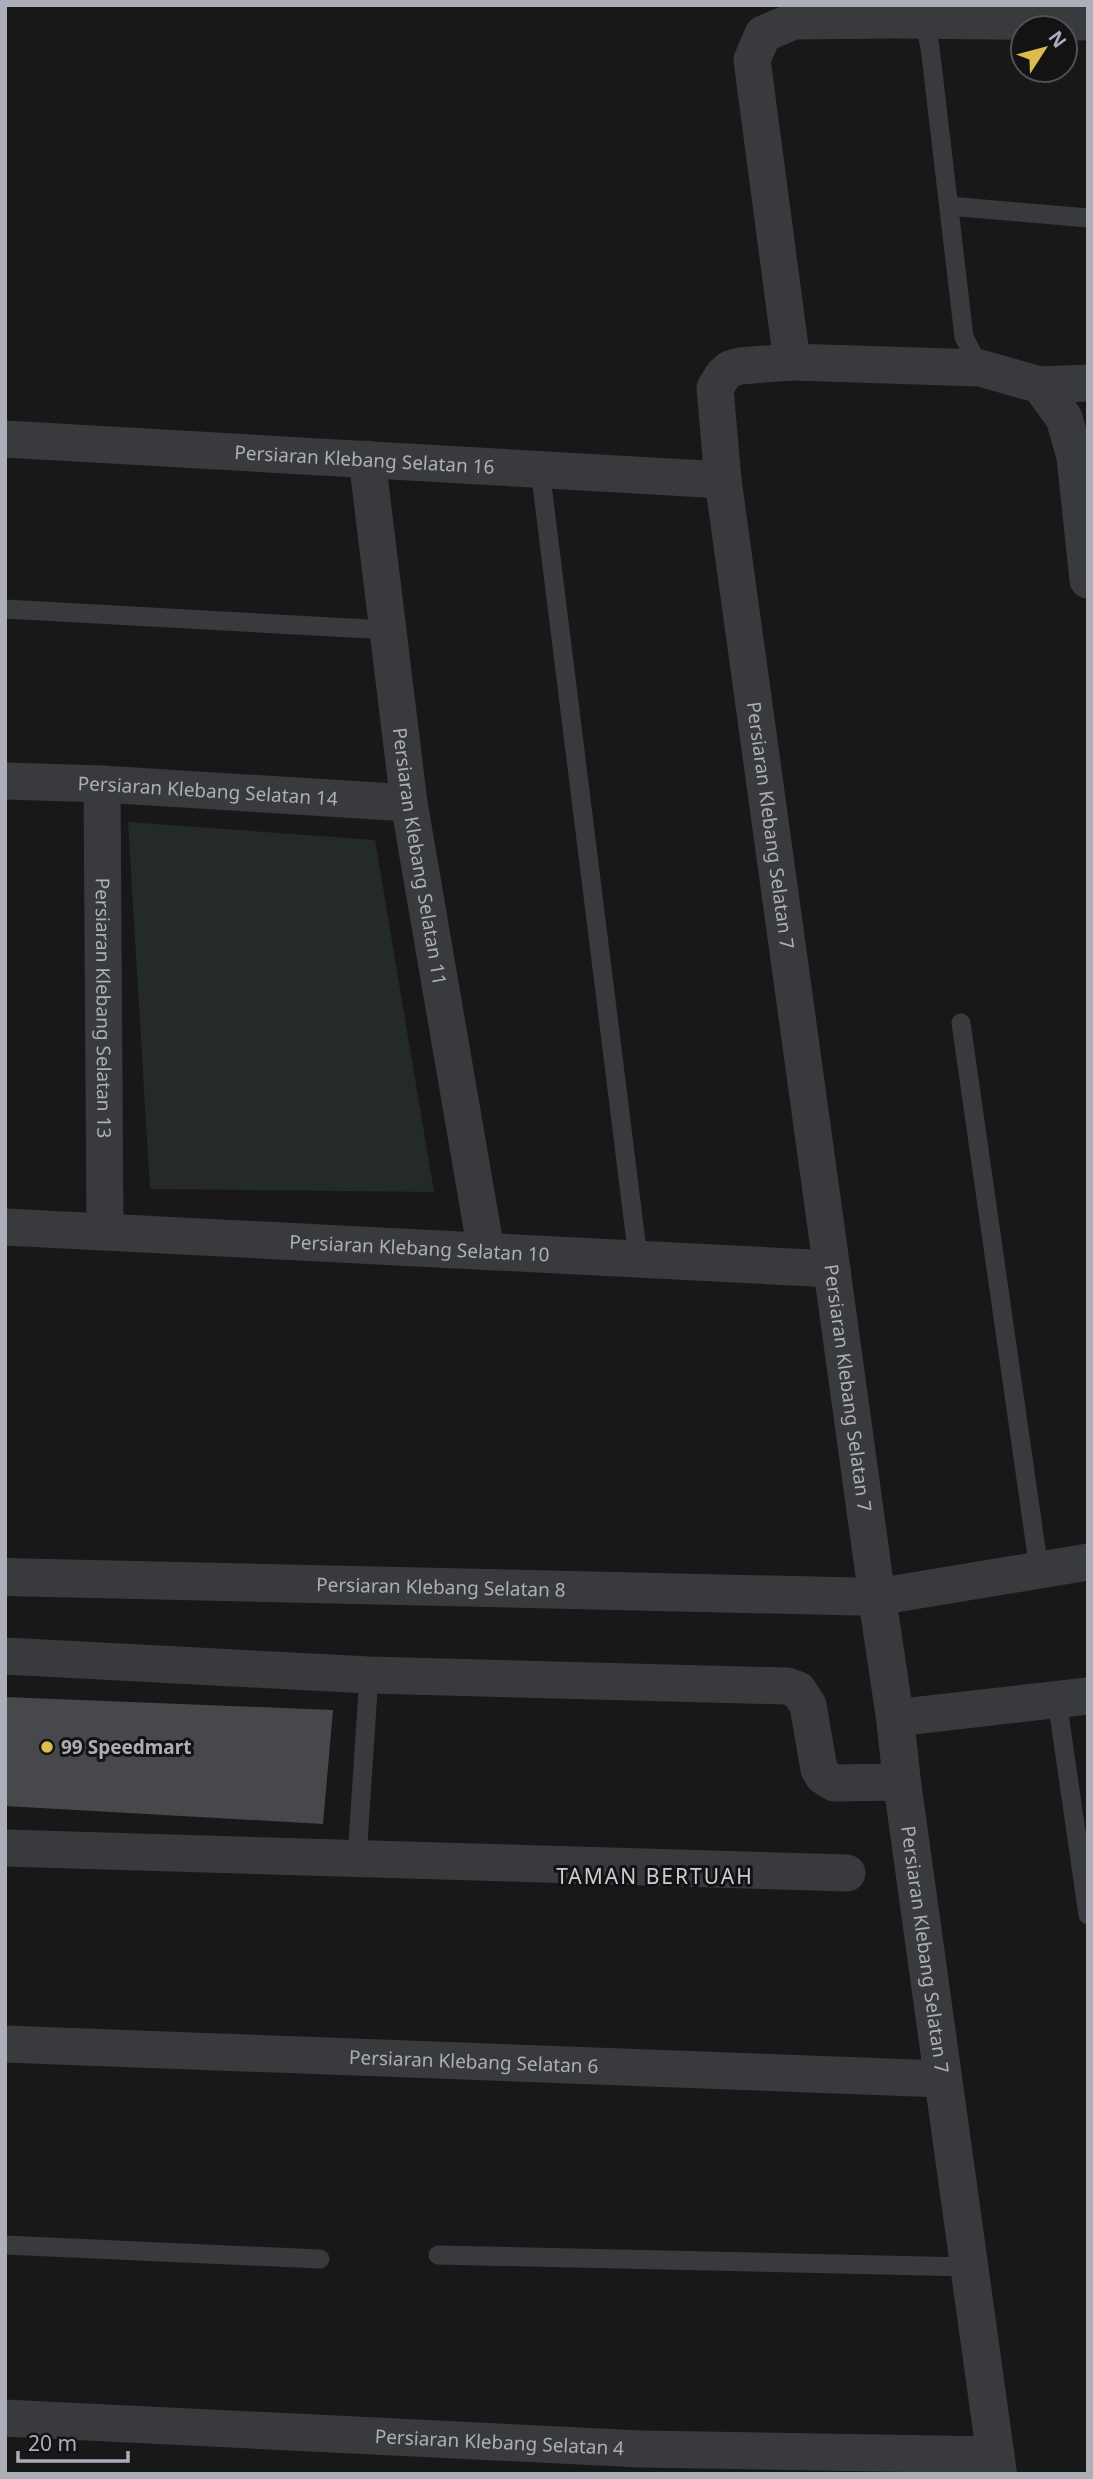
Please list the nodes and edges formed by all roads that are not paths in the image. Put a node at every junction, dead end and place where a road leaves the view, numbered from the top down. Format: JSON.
{"nodes":[{"id":1,"x":924,"y":20,"type":"junction"},
{"id":2,"x":1088,"y":22,"type":"edge"},
{"id":3,"x":948,"y":206,"type":"junction"},
{"id":4,"x":1088,"y":219,"type":"edge"},
{"id":5,"x":792,"y":362,"type":"junction"},
{"id":6,"x":980,"y":368,"type":"junction"},
{"id":7,"x":1088,"y":383,"type":"edge"},
{"id":8,"x":1040,"y":385,"type":"junction"},
{"id":9,"x":5,"y":439,"type":"edge"},
{"id":10,"x":367,"y":459,"type":"junction"},
{"id":11,"x":540,"y":469,"type":"junction"},
{"id":12,"x":723,"y":480,"type":"junction"},
{"id":13,"x":1088,"y":580,"type":"edge"},
{"id":14,"x":5,"y":608,"type":"edge"},
{"id":15,"x":388,"y":630,"type":"junction"},
{"id":16,"x":5,"y":780,"type":"edge"},
{"id":17,"x":102,"y":784,"type":"junction"},
{"id":18,"x":409,"y":803,"type":"junction"},
{"id":19,"x":961,"y":1023,"type":"dead end"},
{"id":20,"x":5,"y":1227,"type":"edge"},
{"id":21,"x":105,"y":1231,"type":"junction"},
{"id":22,"x":486,"y":1251,"type":"junction"},
{"id":23,"x":638,"y":1258,"type":"junction"},
{"id":24,"x":832,"y":1269,"type":"junction"},
{"id":25,"x":1088,"y":1562,"type":"edge"},
{"id":26,"x":1039,"y":1570,"type":"junction"},
{"id":27,"x":5,"y":1577,"type":"edge"},
{"id":28,"x":877,"y":1598,"type":"junction"},
{"id":29,"x":5,"y":1656,"type":"edge"},
{"id":30,"x":369,"y":1675,"type":"junction"},
{"id":31,"x":1073,"y":1698,"type":"edge"},
{"id":32,"x":895,"y":1718,"type":"junction"},
{"id":33,"x":902,"y":1782,"type":"junction"},
{"id":34,"x":5,"y":1848,"type":"edge"},
{"id":35,"x":357,"y":1858,"type":"junction"},
{"id":36,"x":847,"y":1872,"type":"dead end"},
{"id":37,"x":1088,"y":1915,"type":"edge"},
{"id":38,"x":5,"y":2044,"type":"edge"},
{"id":39,"x":943,"y":2079,"type":"junction"},
{"id":40,"x":5,"y":2245,"type":"edge"},
{"id":41,"x":438,"y":2255,"type":"dead end"},
{"id":42,"x":320,"y":2259,"type":"dead end"},
{"id":43,"x":969,"y":2267,"type":"junction"},
{"id":44,"x":5,"y":2418,"type":"edge"},
{"id":45,"x":642,"y":2462,"type":"edge"},
{"id":46,"x":997,"y":2465,"type":"edge"}],
"edges":[{"from":1,"to":2,"type":"street"},
{"from":1,"to":3,"type":"lane"},
{"from":1,"to":5,"type":"street"},
{"from":3,"to":4,"type":"lane"},
{"from":3,"to":6,"type":"lane"},
{"from":5,"to":6,"type":"street","name":"Persiaran Klebang Selatan 7"},
{"from":5,"to":12,"type":"street","name":"Persiaran Klebang Selatan 7"},
{"from":6,"to":8,"type":"street","name":"Persiaran Klebang Selatan 7"},
{"from":7,"to":8,"type":"street","name":"Persiaran Klebang Selatan 7"},
{"from":8,"to":13,"type":"street"},
{"from":9,"to":10,"type":"street","name":"Persiaran Klebang Selatan 16"},
{"from":10,"to":11,"type":"street","name":"Persiaran Klebang Selatan 16"},
{"from":10,"to":15,"type":"street","name":"Persiaran Klebang Selatan 11"},
{"from":11,"to":12,"type":"street","name":"Persiaran Klebang Selatan 16"},
{"from":11,"to":23,"type":"lane"},
{"from":12,"to":24,"type":"street","name":"Persiaran Klebang Selatan 7"},
{"from":14,"to":15,"type":"lane"},
{"from":15,"to":18,"type":"street","name":"Persiaran Klebang Selatan 11"},
{"from":16,"to":17,"type":"street","name":"Persiaran Klebang Selatan 14"},
{"from":17,"to":18,"type":"street","name":"Persiaran Klebang Selatan 14"},
{"from":17,"to":21,"type":"street","name":"Persiaran Klebang Selatan 13"},
{"from":18,"to":22,"type":"street","name":"Persiaran Klebang Selatan 11"},
{"from":19,"to":26,"type":"lane"},
{"from":20,"to":21,"type":"street","name":"Persiaran Klebang Selatan 10"},
{"from":21,"to":22,"type":"street","name":"Persiaran Klebang Selatan 10"},
{"from":22,"to":23,"type":"street","name":"Persiaran Klebang Selatan 10"},
{"from":23,"to":24,"type":"street","name":"Persiaran Klebang Selatan 10"},
{"from":24,"to":28,"type":"street","name":"Persiaran Klebang Selatan 7"},
{"from":25,"to":26,"type":"street"},
{"from":26,"to":28,"type":"street"},
{"from":27,"to":28,"type":"street","name":"Persiaran Klebang Selatan 8"},
{"from":28,"to":32,"type":"street","name":"Persiaran Klebang Selatan 7"},
{"from":29,"to":30,"type":"street"},
{"from":30,"to":33,"type":"street"},
{"from":30,"to":35,"type":"lane"},
{"from":31,"to":32,"type":"street"},
{"from":31,"to":37,"type":"lane"},
{"from":32,"to":33,"type":"street","name":"Persiaran Klebang Selatan 7"},
{"from":33,"to":39,"type":"street","name":"Persiaran Klebang Selatan 7"},
{"from":34,"to":35,"type":"street"},
{"from":35,"to":36,"type":"street"},
{"from":38,"to":39,"type":"street","name":"Persiaran Klebang Selatan 6"},
{"from":39,"to":43,"type":"street","name":"Persiaran Klebang Selatan 7"},
{"from":40,"to":42,"type":"lane"},
{"from":41,"to":43,"type":"lane"},
{"from":43,"to":46,"type":"street","name":"Persiaran Klebang Selatan 7"},
{"from":44,"to":45,"type":"street","name":"Persiaran Klebang Selatan 4"},
{"from":45,"to":46,"type":"street","name":"Persiaran Klebang Selatan 4"}]}
